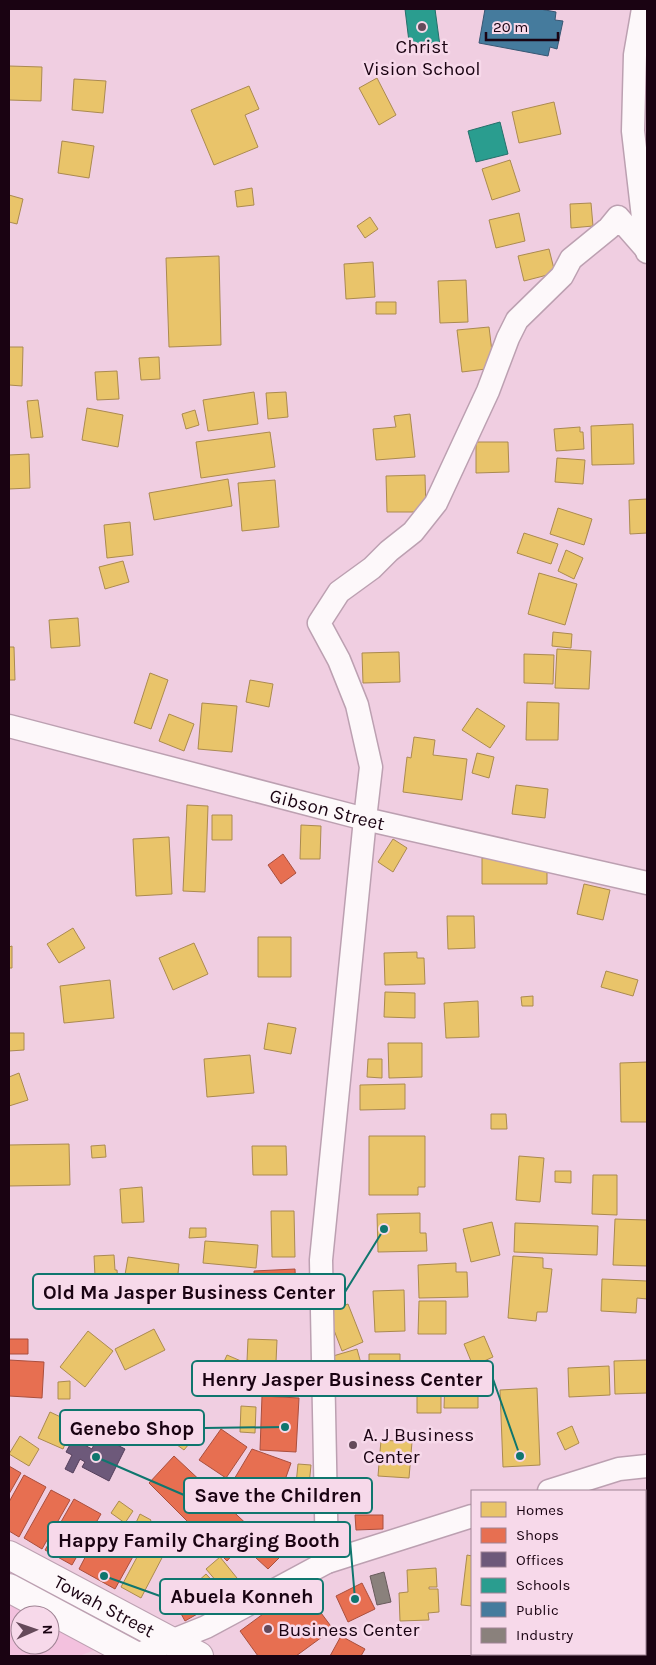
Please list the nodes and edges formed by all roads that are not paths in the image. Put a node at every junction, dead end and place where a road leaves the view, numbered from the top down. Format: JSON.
{"nodes":[{"id":1,"x":643,"y":9,"type":"edge"},
{"id":2,"x":647,"y":251,"type":"edge"},
{"id":3,"x":9,"y":726,"type":"edge"},
{"id":4,"x":365,"y":819,"type":"junction"},
{"id":5,"x":647,"y":883,"type":"edge"},
{"id":6,"x":647,"y":1466,"type":"edge"},
{"id":7,"x":552,"y":1490,"type":"edge"},
{"id":8,"x":471,"y":1516,"type":"edge"},
{"id":9,"x":9,"y":1555,"type":"edge"},
{"id":10,"x":327,"y":1562,"type":"junction"},
{"id":11,"x":9,"y":1588,"type":"edge"},
{"id":12,"x":173,"y":1641,"type":"junction"},
{"id":13,"x":135,"y":1656,"type":"edge"},
{"id":14,"x":199,"y":1656,"type":"edge"}],
"edges":[{"from":1,"to":2,"type":"street"},
{"from":2,"to":4,"type":"street"},
{"from":3,"to":4,"type":"street","name":"Gibson Street"},
{"from":4,"to":5,"type":"street","name":"Gibson Street"},
{"from":4,"to":10,"type":"street"},
{"from":6,"to":7,"type":"street"},
{"from":8,"to":10,"type":"street"},
{"from":9,"to":12,"type":"street","name":"Towah Street"},
{"from":10,"to":12,"type":"street"},
{"from":11,"to":13,"type":"street","name":"Towah Street"},
{"from":12,"to":13,"type":"street"},
{"from":12,"to":14,"type":"street","name":"Towah Street"}]}
